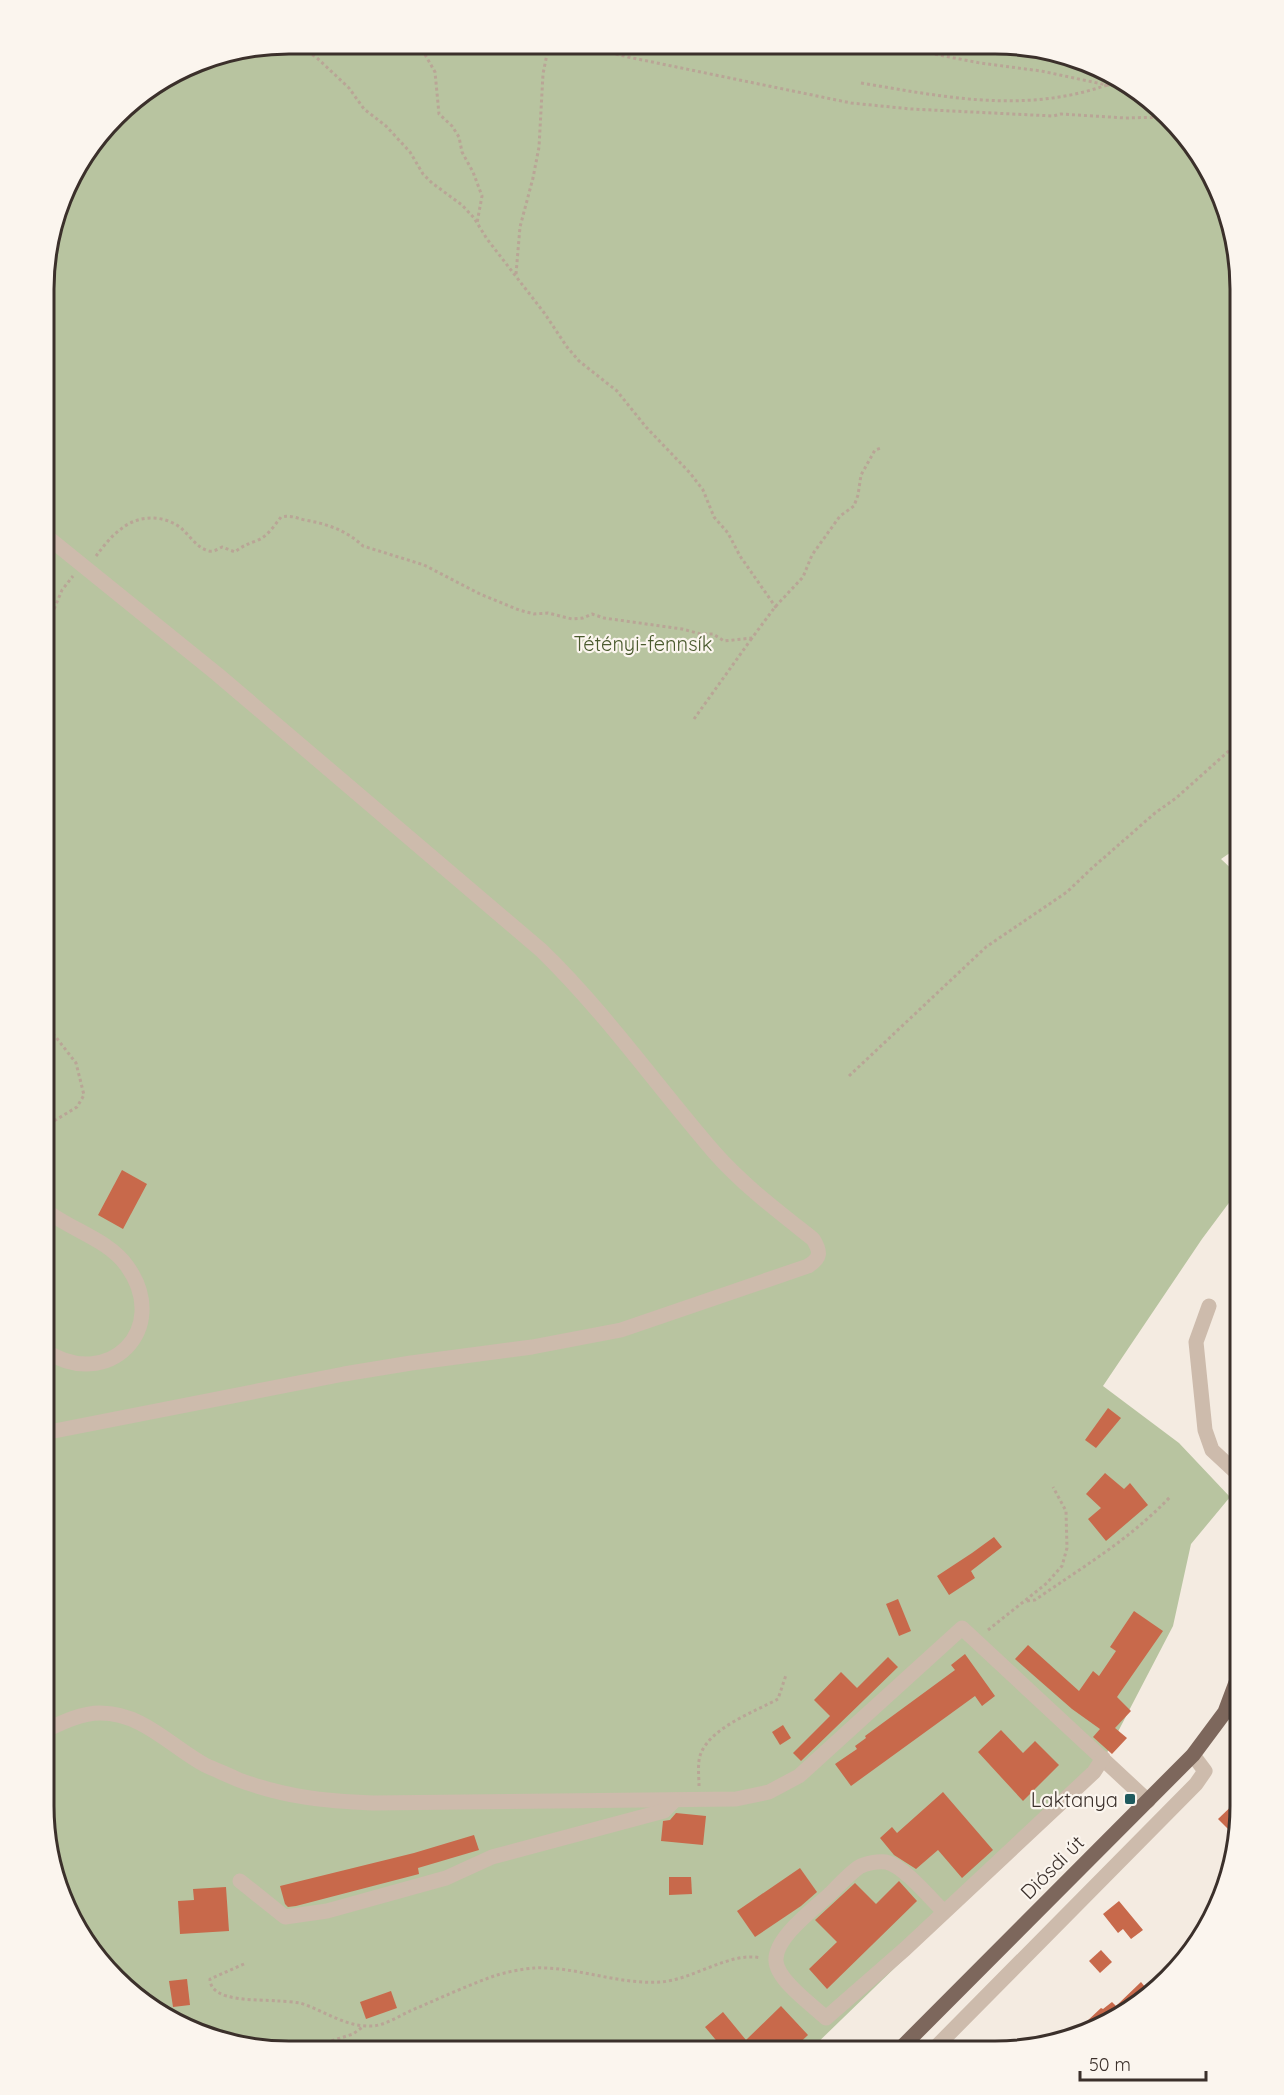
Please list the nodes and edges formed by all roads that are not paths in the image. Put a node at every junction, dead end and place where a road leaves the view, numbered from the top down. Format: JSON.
{"nodes":[{"id":1,"x":54,"y":542,"type":"edge"},
{"id":2,"x":54,"y":1215,"type":"edge"},
{"id":3,"x":1209,"y":1306,"type":"dead end"},
{"id":4,"x":54,"y":1357,"type":"edge"},
{"id":5,"x":54,"y":1431,"type":"edge"},
{"id":6,"x":1230,"y":1467,"type":"edge"},
{"id":7,"x":1230,"y":1699,"type":"edge"},
{"id":8,"x":54,"y":1727,"type":"edge"},
{"id":9,"x":1193,"y":1755,"type":"junction"},
{"id":10,"x":1103,"y":1758,"type":"junction"},
{"id":11,"x":675,"y":1800,"type":"junction"},
{"id":12,"x":1148,"y":1801,"type":"junction"},
{"id":13,"x":240,"y":1881,"type":"dead end"},
{"id":14,"x":944,"y":1912,"type":"junction"},
{"id":15,"x":908,"y":2041,"type":"edge"},
{"id":16,"x":942,"y":2041,"type":"edge"}],
"edges":[{"from":1,"to":5,"type":"street"},
{"from":2,"to":4,"type":"street"},
{"from":3,"to":6,"type":"street"},
{"from":7,"to":9,"type":"main road","name":"Diósdi út"},
{"from":8,"to":11,"type":"street"},
{"from":9,"to":12,"type":"main road","name":"Diósdi út"},
{"from":9,"to":16,"type":"street"},
{"from":10,"to":11,"type":"street"},
{"from":10,"to":12,"type":"street"},
{"from":10,"to":14,"type":"street"},
{"from":11,"to":13,"type":"street"},
{"from":12,"to":15,"type":"main road","name":"Diósdi út"},
{"from":14,"to":14,"type":"street"}]}
